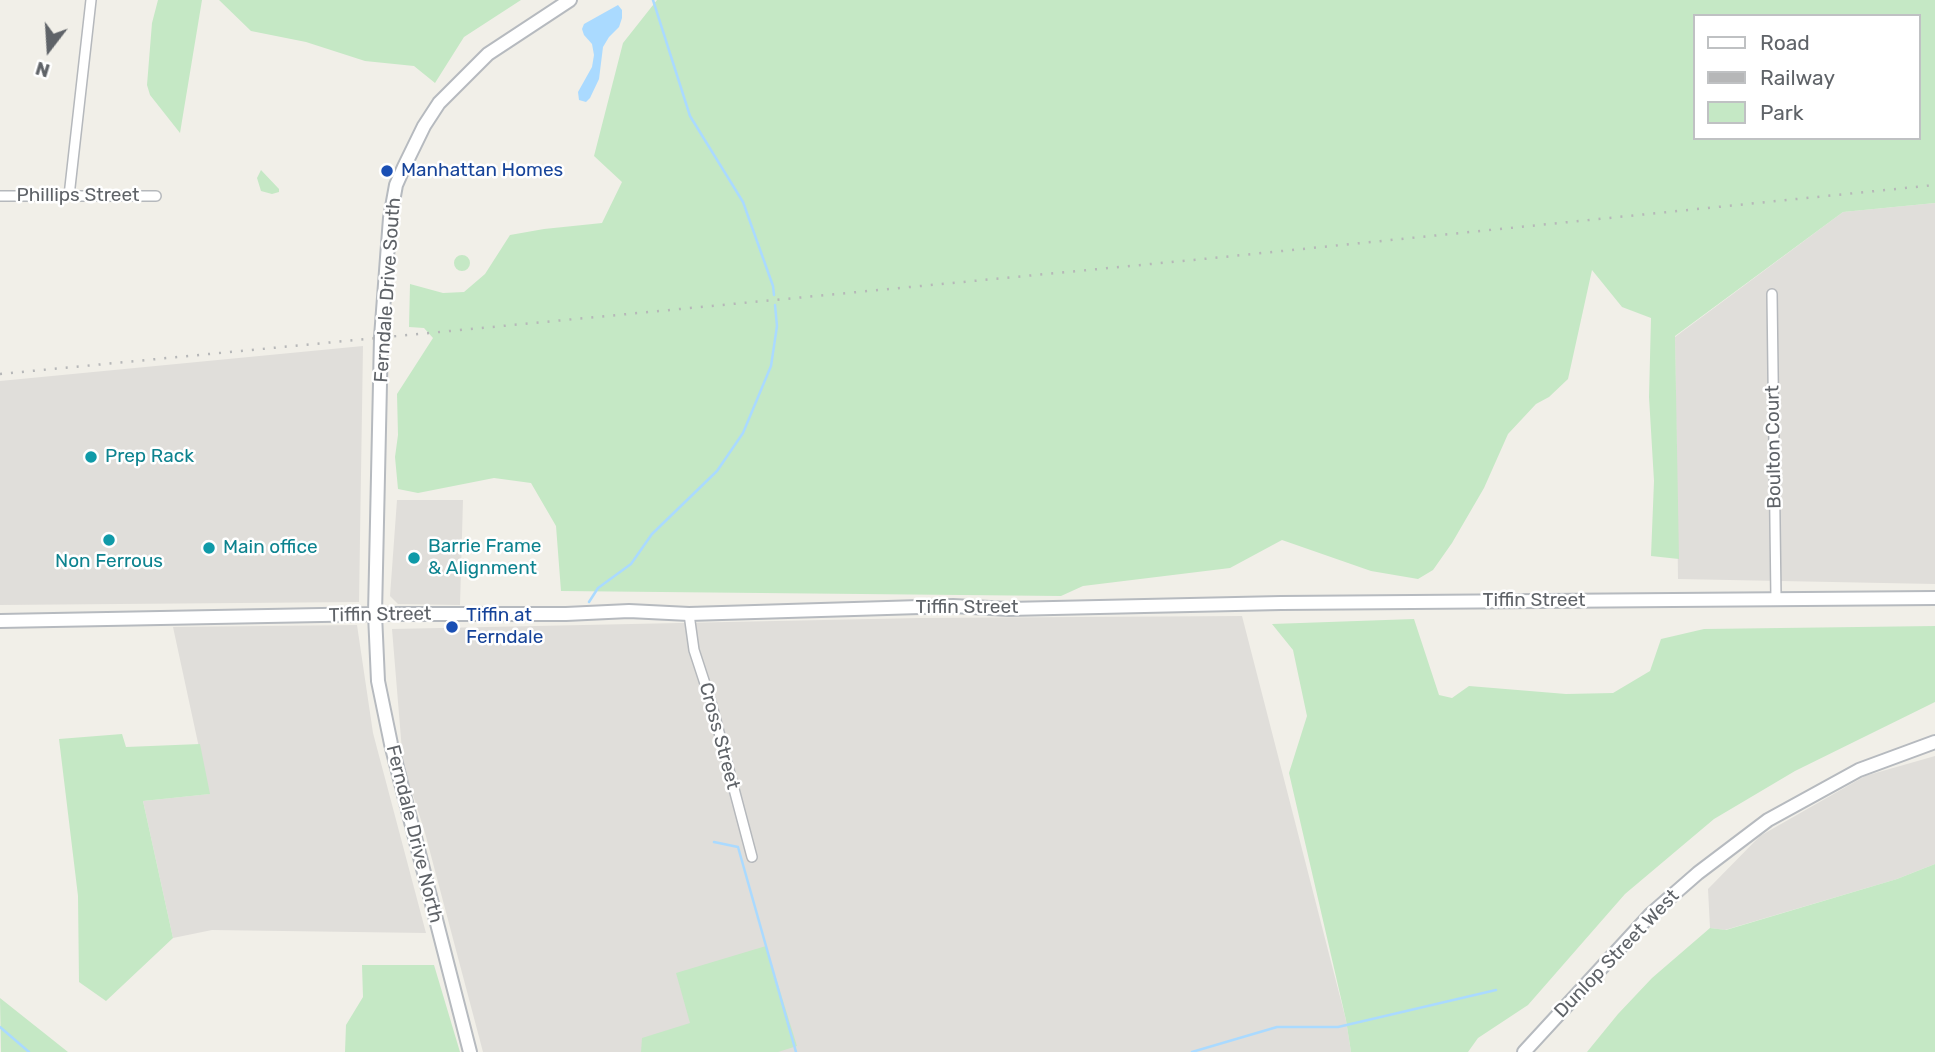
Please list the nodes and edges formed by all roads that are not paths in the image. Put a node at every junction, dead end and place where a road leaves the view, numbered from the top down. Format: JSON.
{"nodes":[{"id":1,"x":91,"y":0,"type":"edge"},
{"id":2,"x":570,"y":0,"type":"edge"},
{"id":3,"x":0,"y":196,"type":"edge"},
{"id":4,"x":69,"y":196,"type":"junction"},
{"id":5,"x":156,"y":196,"type":"dead end"},
{"id":6,"x":1772,"y":294,"type":"dead end"},
{"id":7,"x":1935,"y":598,"type":"edge"},
{"id":8,"x":1776,"y":599,"type":"junction"},
{"id":9,"x":375,"y":614,"type":"junction"},
{"id":10,"x":689,"y":614,"type":"junction"},
{"id":11,"x":0,"y":621,"type":"edge"},
{"id":12,"x":1935,"y":742,"type":"edge"},
{"id":13,"x":752,"y":858,"type":"dead end"},
{"id":14,"x":470,"y":1052,"type":"edge"},
{"id":15,"x":1524,"y":1052,"type":"edge"}],
"edges":[{"from":1,"to":4,"type":"street"},
{"from":2,"to":9,"type":"street","name":"Ferndale Drive South"},
{"from":3,"to":4,"type":"street","name":"Phillips Street"},
{"from":4,"to":5,"type":"street","name":"Phillips Street"},
{"from":6,"to":8,"type":"street","name":"Boulton Court"},
{"from":7,"to":8,"type":"street","name":"Tiffin Street"},
{"from":8,"to":10,"type":"street","name":"Tiffin Street"},
{"from":9,"to":10,"type":"street","name":"Tiffin Street"},
{"from":9,"to":11,"type":"street","name":"Tiffin Street"},
{"from":9,"to":14,"type":"street","name":"Ferndale Drive North"},
{"from":10,"to":13,"type":"street","name":"Cross Street"},
{"from":12,"to":15,"type":"street","name":"Dunlop Street West"}]}
